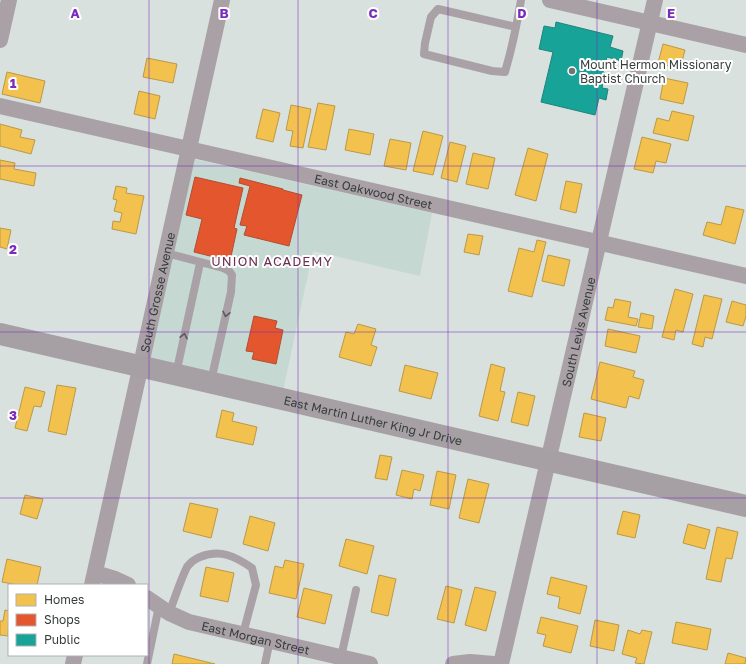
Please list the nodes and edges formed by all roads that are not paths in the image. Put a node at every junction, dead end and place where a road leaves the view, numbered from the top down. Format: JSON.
{"nodes":[{"id":1,"x":9,"y":0,"type":"edge"},
{"id":2,"x":222,"y":0,"type":"edge"},
{"id":3,"x":522,"y":0,"type":"edge"},
{"id":4,"x":550,"y":0,"type":"edge"},
{"id":5,"x":655,"y":0,"type":"edge"},
{"id":6,"x":650,"y":23,"type":"junction"},
{"id":7,"x":516,"y":27,"type":"junction"},
{"id":8,"x":0,"y":40,"type":"edge"},
{"id":9,"x":746,"y":45,"type":"edge"},
{"id":10,"x":0,"y":106,"type":"edge"},
{"id":11,"x":189,"y":149,"type":"junction"},
{"id":12,"x":599,"y":242,"type":"junction"},
{"id":13,"x":166,"y":253,"type":"junction"},
{"id":14,"x":200,"y":263,"type":"junction"},
{"id":15,"x":746,"y":276,"type":"edge"},
{"id":16,"x":0,"y":334,"type":"edge"},
{"id":17,"x":141,"y":367,"type":"junction"},
{"id":18,"x":176,"y":375,"type":"junction"},
{"id":19,"x":211,"y":383,"type":"junction"},
{"id":20,"x":548,"y":461,"type":"junction"},
{"id":21,"x":746,"y":506,"type":"edge"},
{"id":22,"x":94,"y":579,"type":"edge"},
{"id":23,"x":126,"y":584,"type":"edge"},
{"id":24,"x":356,"y":590,"type":"dead end"},
{"id":25,"x":158,"y":606,"type":"edge"},
{"id":26,"x":243,"y":634,"type":"junction"},
{"id":27,"x":270,"y":640,"type":"junction"},
{"id":28,"x":341,"y":657,"type":"junction"},
{"id":29,"x":147,"y":664,"type":"edge"},
{"id":30,"x":265,"y":664,"type":"edge"},
{"id":31,"x":370,"y":664,"type":"edge"},
{"id":32,"x":453,"y":664,"type":"edge"},
{"id":33,"x":494,"y":664,"type":"edge"},
{"id":34,"x":501,"y":664,"type":"edge"}],
"edges":[{"from":1,"to":8,"type":"street"},
{"from":2,"to":11,"type":"street","name":"South Grosse Avenue"},
{"from":3,"to":7,"type":"lane"},
{"from":4,"to":6,"type":"street"},
{"from":5,"to":6,"type":"street","name":"South Levis Avenue"},
{"from":6,"to":9,"type":"street"},
{"from":6,"to":12,"type":"street","name":"South Levis Avenue"},
{"from":7,"to":7,"type":"lane"},
{"from":10,"to":11,"type":"street","name":"East Oakwood Street"},
{"from":11,"to":12,"type":"street","name":"East Oakwood Street"},
{"from":11,"to":13,"type":"street","name":"South Grosse Avenue"},
{"from":12,"to":15,"type":"street","name":"East Oakwood Street"},
{"from":12,"to":20,"type":"street","name":"South Levis Avenue"},
{"from":13,"to":14,"type":"lane"},
{"from":13,"to":17,"type":"street","name":"South Grosse Avenue"},
{"from":18,"to":14,"type":"lane","one_way":true},
{"from":14,"to":19,"type":"lane","one_way":true},
{"from":16,"to":17,"type":"street","name":"East Martin Luther King Jr Drive"},
{"from":17,"to":18,"type":"street","name":"East Martin Luther King Jr Drive"},
{"from":17,"to":22,"type":"street","name":"South Grosse Avenue"},
{"from":18,"to":19,"type":"street","name":"East Martin Luther King Jr Drive"},
{"from":19,"to":20,"type":"street","name":"East Martin Luther King Jr Drive"},
{"from":20,"to":21,"type":"street","name":"East Martin Luther King Jr Drive"},
{"from":20,"to":34,"type":"street","name":"South Levis Avenue"},
{"from":22,"to":23,"type":"street"},
{"from":24,"to":28,"type":"lane"},
{"from":25,"to":26,"type":"street","name":"East Morgan Street"},
{"from":25,"to":26,"type":"lane"},
{"from":25,"to":29,"type":"lane"},
{"from":26,"to":27,"type":"street","name":"East Morgan Street"},
{"from":27,"to":28,"type":"street","name":"East Morgan Street"},
{"from":27,"to":30,"type":"lane"},
{"from":28,"to":31,"type":"street","name":"East Morgan Street"},
{"from":32,"to":33,"type":"street"}]}
